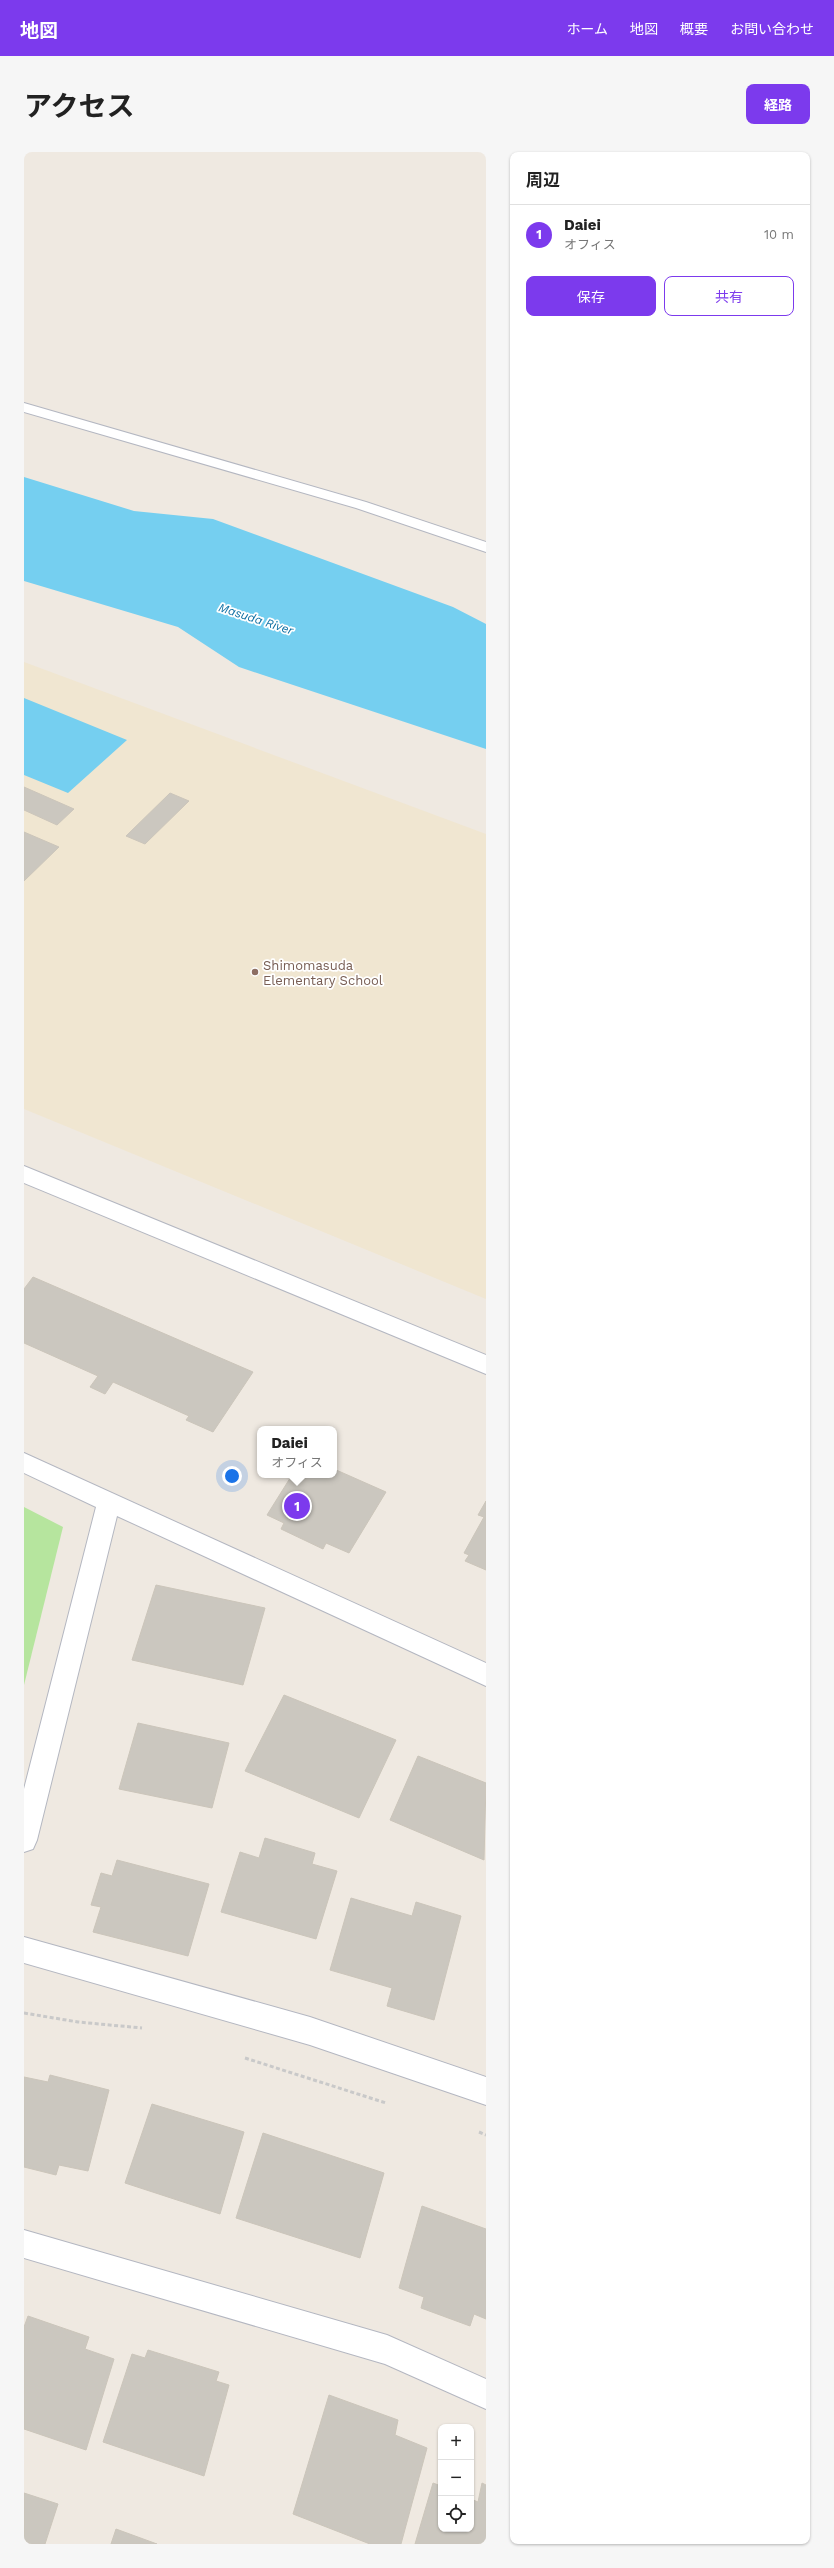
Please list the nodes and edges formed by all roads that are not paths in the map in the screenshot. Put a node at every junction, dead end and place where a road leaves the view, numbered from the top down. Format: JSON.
{"nodes":[{"id":1,"x":24,"y":407,"type":"edge"},
{"id":2,"x":486,"y":547,"type":"edge"},
{"id":3,"x":24,"y":1174,"type":"edge"},
{"id":4,"x":486,"y":1365,"type":"edge"},
{"id":5,"x":24,"y":1463,"type":"edge"},
{"id":6,"x":109,"y":1502,"type":"junction"},
{"id":7,"x":486,"y":1675,"type":"edge"},
{"id":8,"x":24,"y":1840,"type":"edge"},
{"id":9,"x":24,"y":1950,"type":"edge"},
{"id":10,"x":486,"y":2091,"type":"edge"},
{"id":11,"x":24,"y":2244,"type":"edge"},
{"id":12,"x":486,"y":2394,"type":"edge"}],
"edges":[{"from":1,"to":2,"type":"street"},
{"from":3,"to":4,"type":"street"},
{"from":5,"to":6,"type":"street"},
{"from":6,"to":7,"type":"street"},
{"from":6,"to":8,"type":"street"},
{"from":9,"to":10,"type":"street"},
{"from":11,"to":12,"type":"street"}]}
